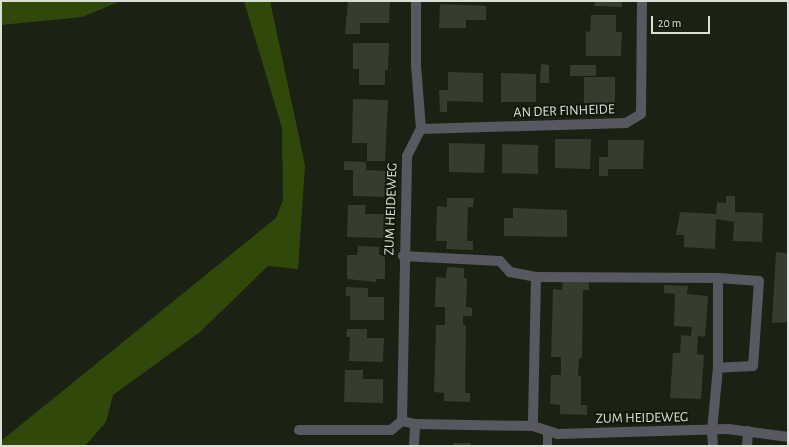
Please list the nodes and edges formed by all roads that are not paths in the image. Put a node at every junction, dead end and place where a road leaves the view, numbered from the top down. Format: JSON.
{"nodes":[{"id":1,"x":416,"y":1,"type":"edge"},
{"id":2,"x":642,"y":1,"type":"edge"},
{"id":3,"x":421,"y":129,"type":"junction"},
{"id":4,"x":403,"y":256,"type":"junction"},
{"id":5,"x":536,"y":277,"type":"junction"},
{"id":6,"x":718,"y":278,"type":"junction"},
{"id":7,"x":718,"y":368,"type":"junction"},
{"id":8,"x":402,"y":421,"type":"junction"},
{"id":9,"x":415,"y":424,"type":"junction"},
{"id":10,"x":533,"y":426,"type":"junction"},
{"id":11,"x":299,"y":430,"type":"dead end"},
{"id":12,"x":712,"y":430,"type":"junction"},
{"id":13,"x":547,"y":431,"type":"junction"},
{"id":14,"x":748,"y":431,"type":"junction"},
{"id":15,"x":788,"y":437,"type":"edge"},
{"id":16,"x":414,"y":446,"type":"edge"},
{"id":17,"x":547,"y":446,"type":"edge"},
{"id":18,"x":714,"y":446,"type":"edge"},
{"id":19,"x":747,"y":446,"type":"edge"}],
"edges":[{"from":1,"to":3,"type":"street"},
{"from":2,"to":3,"type":"street","name":"AN DER FINHEIDE"},
{"from":3,"to":4,"type":"street","name":"ZUM HEIDEWEG"},
{"from":4,"to":5,"type":"street"},
{"from":4,"to":8,"type":"street","name":"ZUM HEIDEWEG"},
{"from":5,"to":6,"type":"street"},
{"from":5,"to":10,"type":"street"},
{"from":6,"to":7,"type":"street"},
{"from":6,"to":7,"type":"street"},
{"from":7,"to":12,"type":"street"},
{"from":8,"to":9,"type":"street","name":"ZUM HEIDEWEG"},
{"from":8,"to":11,"type":"street"},
{"from":9,"to":10,"type":"street","name":"ZUM HEIDEWEG"},
{"from":9,"to":16,"type":"street"},
{"from":10,"to":13,"type":"street","name":"ZUM HEIDEWEG"},
{"from":12,"to":13,"type":"street","name":"ZUM HEIDEWEG"},
{"from":12,"to":14,"type":"street","name":"ZUM HEIDEWEG"},
{"from":12,"to":18,"type":"street"},
{"from":13,"to":17,"type":"lane"},
{"from":14,"to":15,"type":"street","name":"ZUM HEIDEWEG"},
{"from":14,"to":19,"type":"street"}]}
